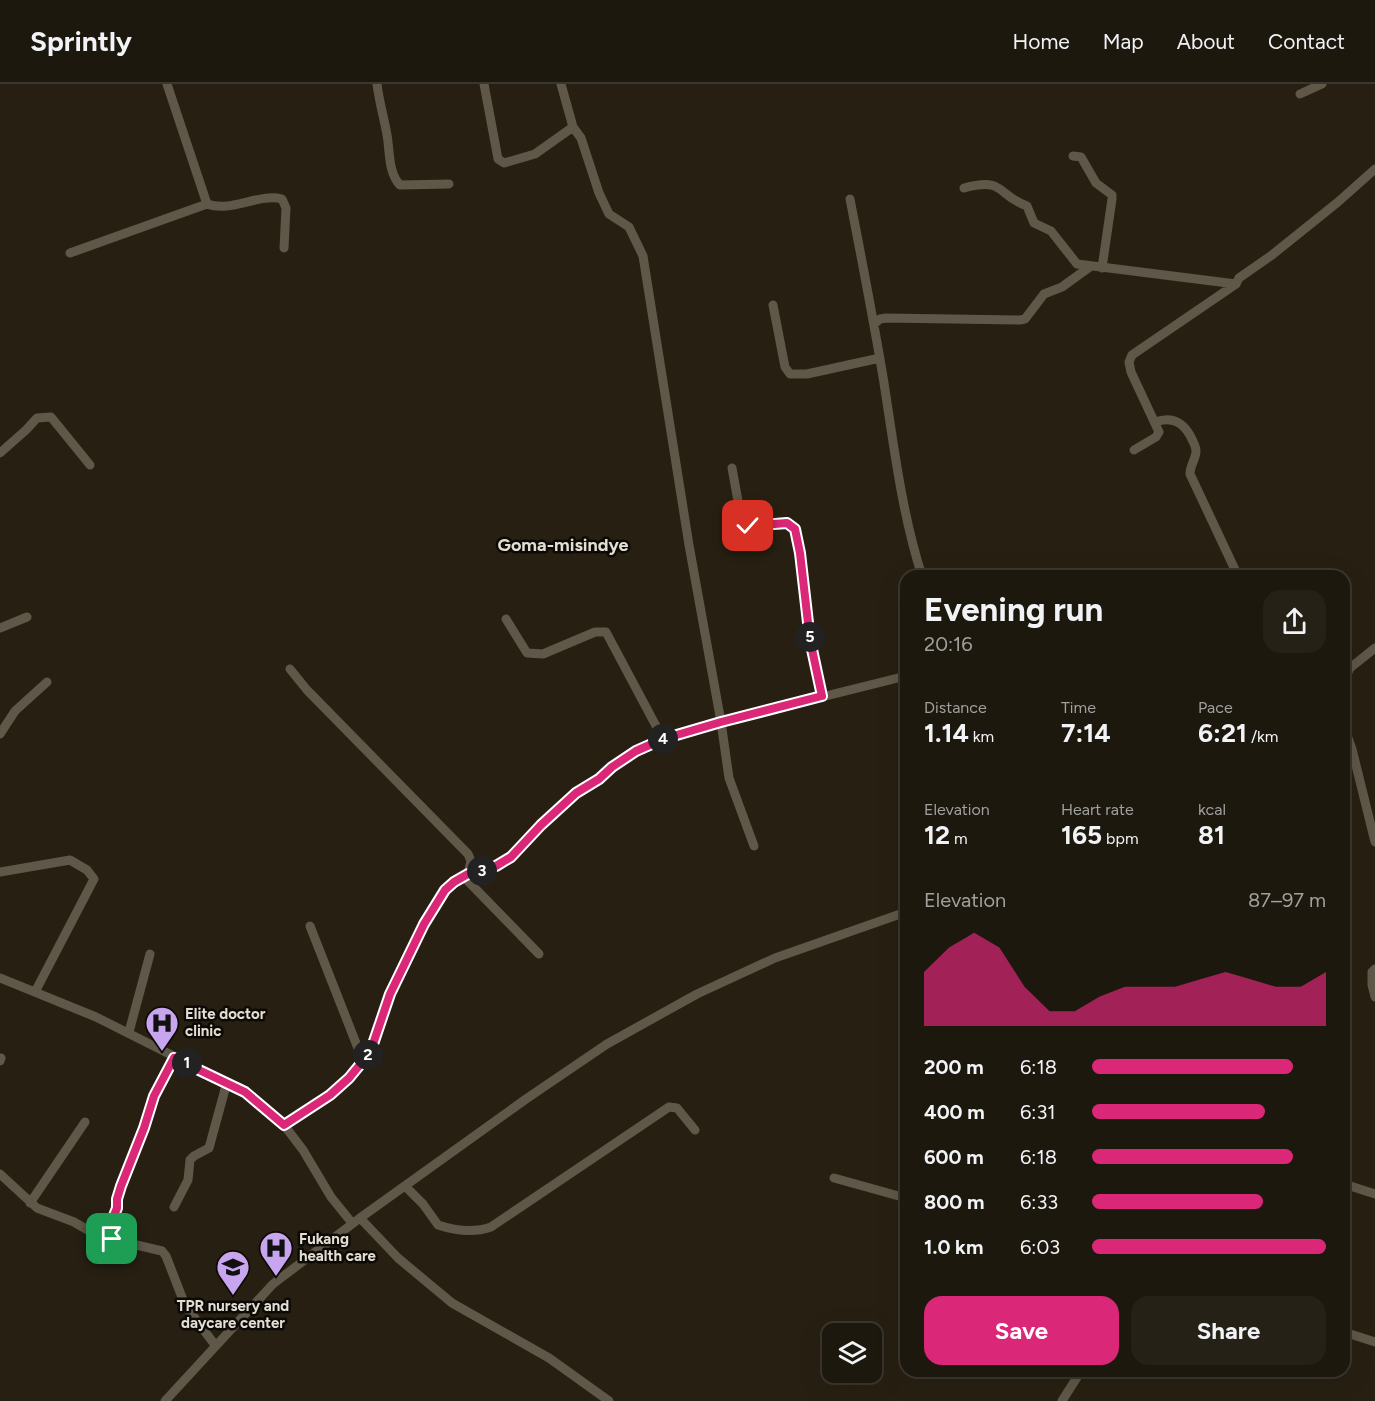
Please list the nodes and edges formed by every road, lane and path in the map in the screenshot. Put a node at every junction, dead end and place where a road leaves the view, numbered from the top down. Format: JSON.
{"nodes":[{"id":1,"x":167,"y":84,"type":"edge"},
{"id":2,"x":377,"y":84,"type":"edge"},
{"id":3,"x":484,"y":84,"type":"edge"},
{"id":4,"x":561,"y":84,"type":"edge"},
{"id":5,"x":1322,"y":84,"type":"edge"},
{"id":6,"x":1300,"y":94,"type":"dead end"},
{"id":7,"x":573,"y":127,"type":"junction"},
{"id":8,"x":1073,"y":156,"type":"dead end"},
{"id":9,"x":1375,"y":169,"type":"edge"},
{"id":10,"x":449,"y":184,"type":"dead end"},
{"id":11,"x":964,"y":188,"type":"dead end"},
{"id":12,"x":850,"y":199,"type":"dead end"},
{"id":13,"x":207,"y":204,"type":"junction"},
{"id":14,"x":284,"y":248,"type":"dead end"},
{"id":15,"x":70,"y":253,"type":"dead end"},
{"id":16,"x":1091,"y":266,"type":"junction"},
{"id":17,"x":1102,"y":268,"type":"junction"},
{"id":18,"x":1236,"y":284,"type":"junction"},
{"id":19,"x":773,"y":305,"type":"dead end"},
{"id":20,"x":874,"y":324,"type":"junction"},
{"id":21,"x":879,"y":358,"type":"junction"},
{"id":22,"x":1155,"y":422,"type":"junction"},
{"id":23,"x":1134,"y":450,"type":"dead end"},
{"id":24,"x":0,"y":453,"type":"edge"},
{"id":25,"x":90,"y":465,"type":"dead end"},
{"id":26,"x":732,"y":468,"type":"dead end"},
{"id":27,"x":920,"y":570,"type":"edge"},
{"id":28,"x":1235,"y":570,"type":"edge"},
{"id":29,"x":27,"y":617,"type":"dead end"},
{"id":30,"x":506,"y":619,"type":"dead end"},
{"id":31,"x":0,"y":628,"type":"edge"},
{"id":32,"x":1375,"y":648,"type":"edge"},
{"id":33,"x":1350,"y":668,"type":"edge"},
{"id":34,"x":290,"y":669,"type":"dead end"},
{"id":35,"x":900,"y":677,"type":"edge"},
{"id":36,"x":47,"y":682,"type":"dead end"},
{"id":37,"x":822,"y":696,"type":"junction"},
{"id":38,"x":721,"y":722,"type":"junction"},
{"id":39,"x":0,"y":734,"type":"edge"},
{"id":40,"x":663,"y":739,"type":"junction"},
{"id":41,"x":1350,"y":749,"type":"edge"},
{"id":42,"x":1375,"y":842,"type":"edge"},
{"id":43,"x":754,"y":846,"type":"dead end"},
{"id":44,"x":0,"y":872,"type":"edge"},
{"id":45,"x":466,"y":875,"type":"junction"},
{"id":46,"x":900,"y":914,"type":"edge"},
{"id":47,"x":310,"y":926,"type":"dead end"},
{"id":48,"x":150,"y":954,"type":"dead end"},
{"id":49,"x":539,"y":954,"type":"dead end"},
{"id":50,"x":1375,"y":969,"type":"edge"},
{"id":51,"x":0,"y":978,"type":"edge"},
{"id":52,"x":34,"y":992,"type":"junction"},
{"id":53,"x":1375,"y":997,"type":"edge"},
{"id":54,"x":129,"y":1032,"type":"junction"},
{"id":55,"x":174,"y":1058,"type":"junction"},
{"id":56,"x":363,"y":1061,"type":"junction"},
{"id":57,"x":227,"y":1082,"type":"junction"},
{"id":58,"x":85,"y":1122,"type":"dead end"},
{"id":59,"x":284,"y":1125,"type":"junction"},
{"id":60,"x":695,"y":1130,"type":"dead end"},
{"id":61,"x":0,"y":1174,"type":"edge"},
{"id":62,"x":834,"y":1178,"type":"dead end"},
{"id":63,"x":405,"y":1186,"type":"junction"},
{"id":64,"x":1350,"y":1186,"type":"edge"},
{"id":65,"x":1375,"y":1194,"type":"edge"},
{"id":66,"x":900,"y":1196,"type":"edge"},
{"id":67,"x":30,"y":1203,"type":"junction"},
{"id":68,"x":174,"y":1207,"type":"dead end"},
{"id":69,"x":356,"y":1220,"type":"junction"},
{"id":70,"x":98,"y":1236,"type":"junction"},
{"id":71,"x":1350,"y":1334,"type":"edge"},
{"id":72,"x":1375,"y":1342,"type":"edge"},
{"id":73,"x":214,"y":1345,"type":"junction"},
{"id":74,"x":1077,"y":1377,"type":"edge"},
{"id":75,"x":165,"y":1401,"type":"edge"},
{"id":76,"x":609,"y":1401,"type":"edge"},
{"id":77,"x":1062,"y":1401,"type":"edge"}],
"edges":[{"from":1,"to":13,"type":"street"},
{"from":2,"to":10,"type":"street"},
{"from":3,"to":7,"type":"street"},
{"from":4,"to":7,"type":"street"},
{"from":5,"to":6,"type":"street"},
{"from":7,"to":38,"type":"street"},
{"from":8,"to":17,"type":"street"},
{"from":9,"to":18,"type":"street"},
{"from":11,"to":16,"type":"street"},
{"from":12,"to":20,"type":"street"},
{"from":13,"to":14,"type":"street"},
{"from":13,"to":15,"type":"street"},
{"from":16,"to":17,"type":"street"},
{"from":16,"to":20,"type":"street"},
{"from":17,"to":18,"type":"street"},
{"from":18,"to":22,"type":"street"},
{"from":19,"to":21,"type":"street"},
{"from":20,"to":21,"type":"street"},
{"from":21,"to":27,"type":"street"},
{"from":22,"to":23,"type":"street"},
{"from":22,"to":28,"type":"street"},
{"from":24,"to":25,"type":"street"},
{"from":26,"to":37,"type":"street"},
{"from":29,"to":31,"type":"street"},
{"from":30,"to":40,"type":"street"},
{"from":32,"to":33,"type":"street"},
{"from":34,"to":45,"type":"street"},
{"from":35,"to":37,"type":"street"},
{"from":36,"to":39,"type":"street"},
{"from":37,"to":38,"type":"street"},
{"from":38,"to":40,"type":"street"},
{"from":38,"to":43,"type":"street"},
{"from":40,"to":45,"type":"street"},
{"from":41,"to":42,"type":"street"},
{"from":44,"to":52,"type":"street"},
{"from":45,"to":49,"type":"street"},
{"from":45,"to":56,"type":"street"},
{"from":46,"to":63,"type":"street"},
{"from":47,"to":56,"type":"street"},
{"from":48,"to":54,"type":"street"},
{"from":50,"to":53,"type":"street"},
{"from":51,"to":52,"type":"street"},
{"from":52,"to":54,"type":"street"},
{"from":54,"to":55,"type":"street"},
{"from":55,"to":57,"type":"street"},
{"from":55,"to":70,"type":"street"},
{"from":56,"to":59,"type":"street"},
{"from":57,"to":59,"type":"street"},
{"from":57,"to":68,"type":"street"},
{"from":58,"to":67,"type":"street"},
{"from":59,"to":69,"type":"street"},
{"from":60,"to":63,"type":"street"},
{"from":61,"to":67,"type":"street"},
{"from":62,"to":66,"type":"street"},
{"from":63,"to":69,"type":"street"},
{"from":64,"to":65,"type":"street"},
{"from":67,"to":70,"type":"street"},
{"from":69,"to":73,"type":"street"},
{"from":69,"to":76,"type":"street"},
{"from":70,"to":73,"type":"street"},
{"from":71,"to":72,"type":"street"},
{"from":73,"to":75,"type":"street"},
{"from":74,"to":77,"type":"street"}]}
